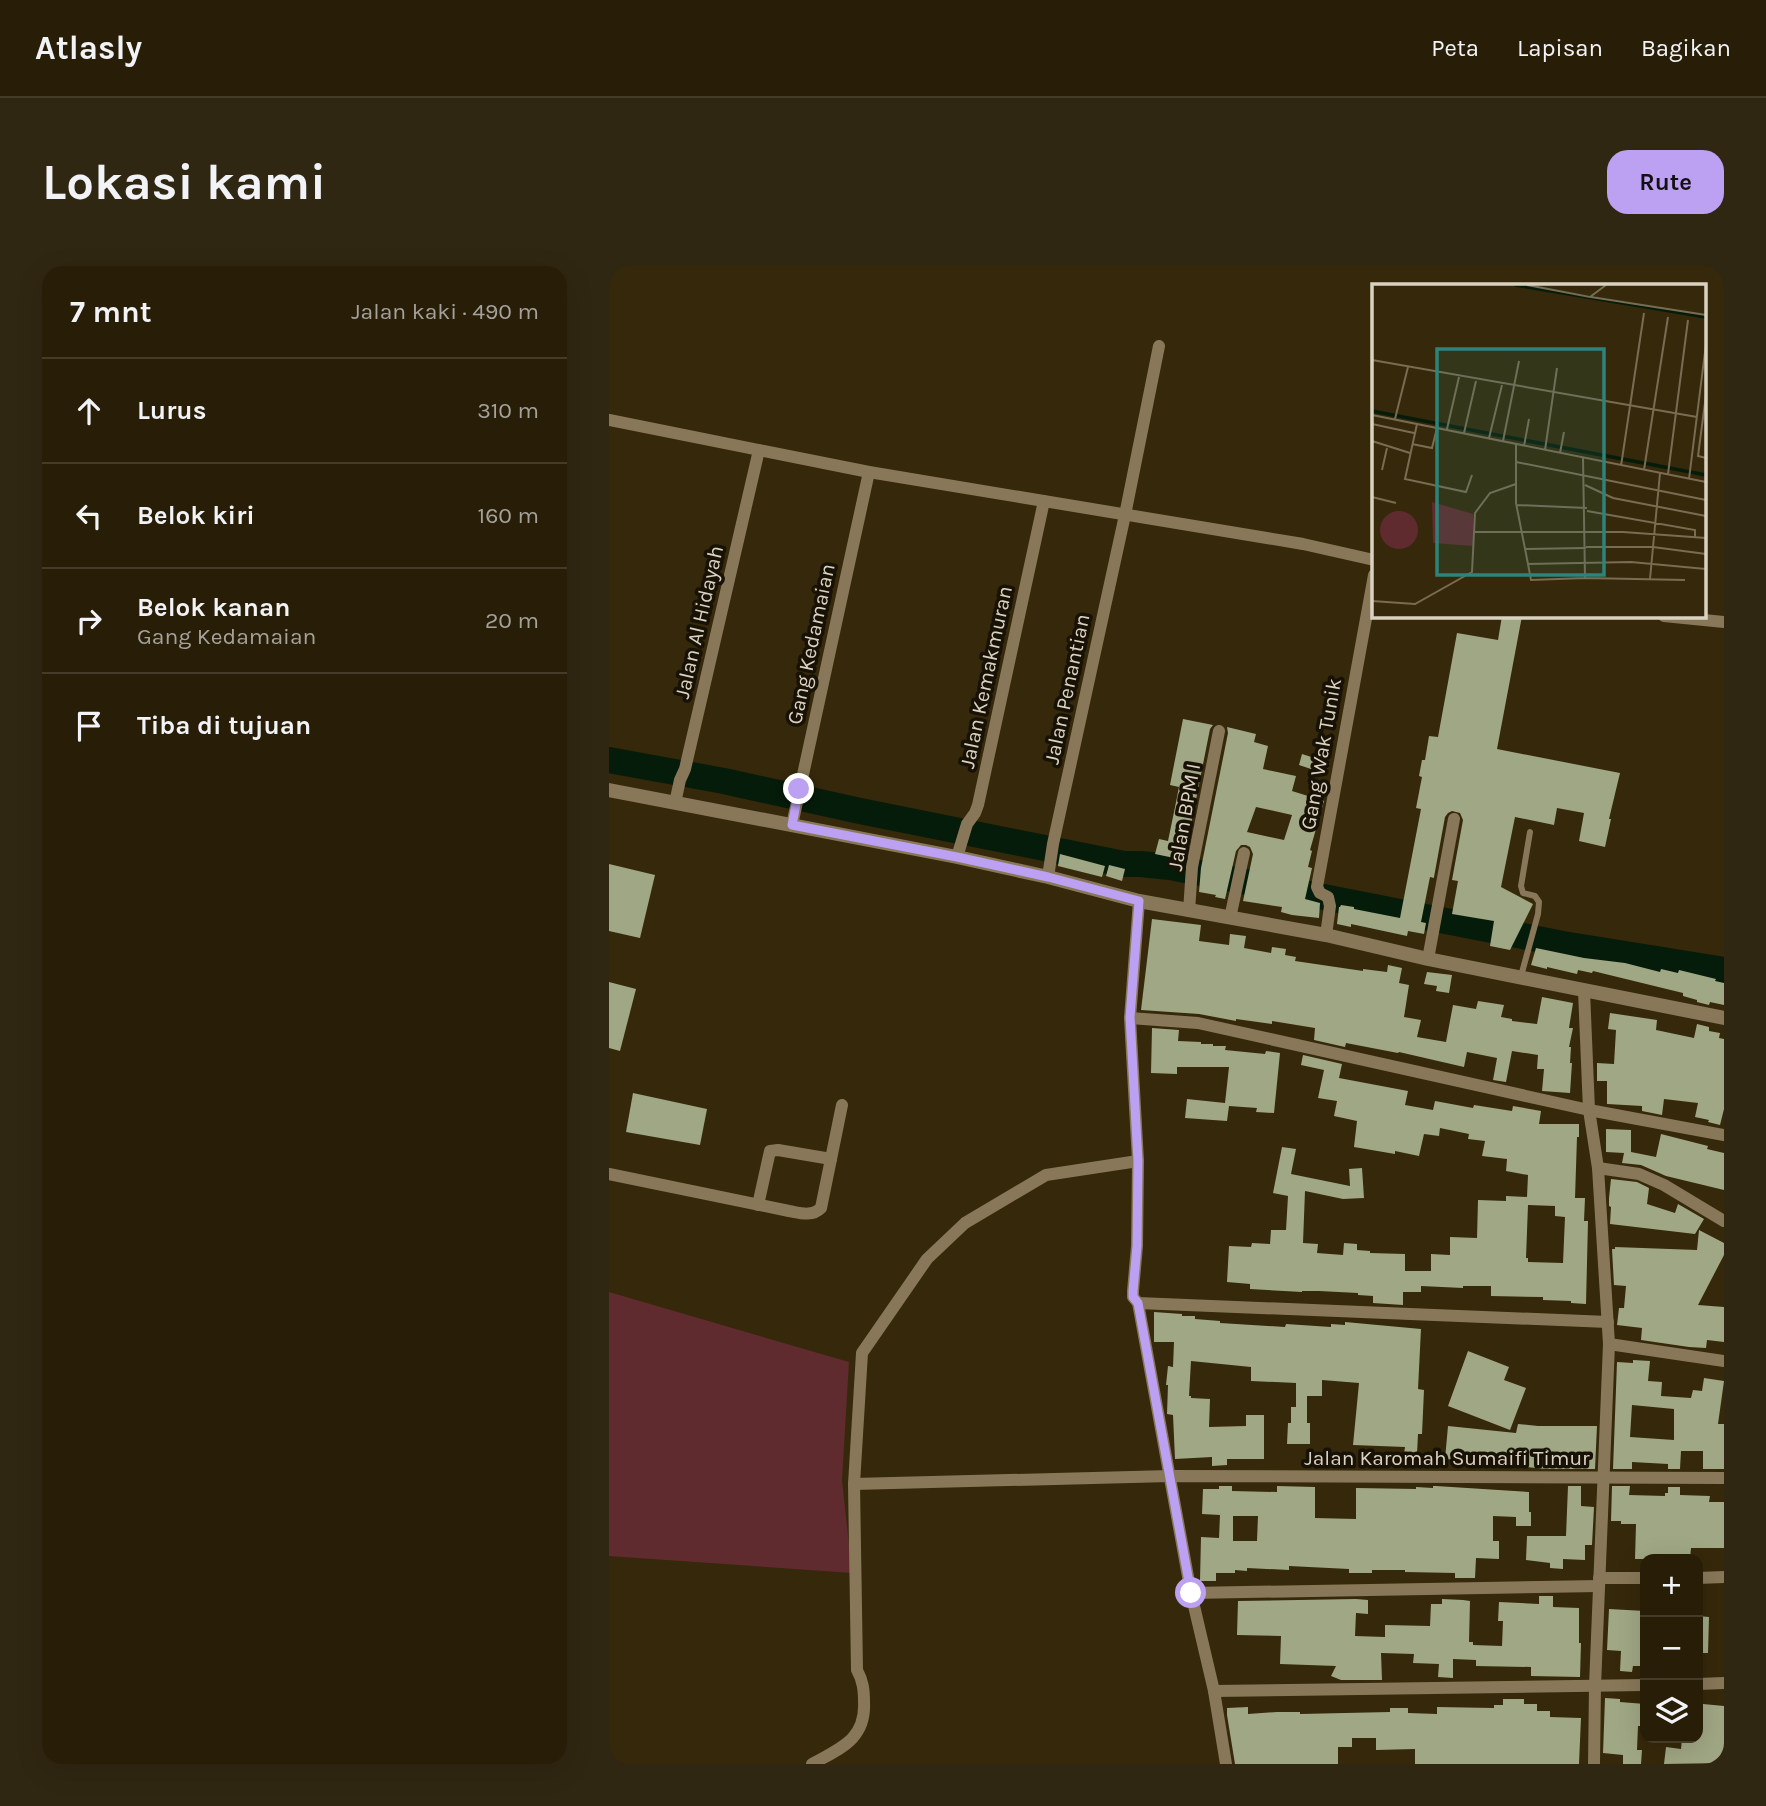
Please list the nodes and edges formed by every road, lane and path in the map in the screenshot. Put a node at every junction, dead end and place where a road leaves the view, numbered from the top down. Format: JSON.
{"nodes":[{"id":1,"x":1159,"y":346,"type":"dead end"},
{"id":2,"x":609,"y":420,"type":"edge"},
{"id":3,"x":759,"y":450,"type":"junction"},
{"id":4,"x":869,"y":472,"type":"junction"},
{"id":5,"x":1044,"y":501,"type":"junction"},
{"id":6,"x":1126,"y":508,"type":"junction"},
{"id":7,"x":1372,"y":560,"type":"edge"},
{"id":8,"x":1372,"y":586,"type":"edge"},
{"id":9,"x":1684,"y":618,"type":"edge"},
{"id":10,"x":1724,"y":622,"type":"edge"},
{"id":11,"x":1219,"y":731,"type":"dead end"},
{"id":12,"x":610,"y":792,"type":"edge"},
{"id":13,"x":675,"y":803,"type":"junction"},
{"id":14,"x":1454,"y":819,"type":"dead end"},
{"id":15,"x":792,"y":825,"type":"junction"},
{"id":16,"x":1530,"y":832,"type":"dead end"},
{"id":17,"x":1244,"y":853,"type":"dead end"},
{"id":18,"x":957,"y":857,"type":"junction"},
{"id":19,"x":1048,"y":877,"type":"junction"},
{"id":20,"x":1139,"y":901,"type":"junction"},
{"id":21,"x":1189,"y":911,"type":"junction"},
{"id":22,"x":1230,"y":918,"type":"junction"},
{"id":23,"x":1326,"y":935,"type":"junction"},
{"id":24,"x":1428,"y":959,"type":"junction"},
{"id":25,"x":1520,"y":978,"type":"junction"},
{"id":26,"x":1584,"y":990,"type":"junction"},
{"id":27,"x":1130,"y":1017,"type":"junction"},
{"id":28,"x":1724,"y":1018,"type":"edge"},
{"id":29,"x":842,"y":1105,"type":"dead end"},
{"id":30,"x":1589,"y":1110,"type":"junction"},
{"id":31,"x":1724,"y":1135,"type":"edge"},
{"id":32,"x":831,"y":1159,"type":"junction"},
{"id":33,"x":1138,"y":1161,"type":"junction"},
{"id":34,"x":1598,"y":1168,"type":"junction"},
{"id":35,"x":609,"y":1174,"type":"edge"},
{"id":36,"x":758,"y":1205,"type":"junction"},
{"id":37,"x":1724,"y":1221,"type":"edge"},
{"id":38,"x":1138,"y":1303,"type":"junction"},
{"id":39,"x":1608,"y":1321,"type":"junction"},
{"id":40,"x":1609,"y":1344,"type":"junction"},
{"id":41,"x":1724,"y":1361,"type":"edge"},
{"id":42,"x":1170,"y":1476,"type":"junction"},
{"id":43,"x":1603,"y":1478,"type":"junction"},
{"id":44,"x":1724,"y":1478,"type":"edge"},
{"id":45,"x":854,"y":1484,"type":"junction"},
{"id":46,"x":1703,"y":1577,"type":"edge"},
{"id":47,"x":1724,"y":1577,"type":"edge"},
{"id":48,"x":1640,"y":1578,"type":"edge"},
{"id":49,"x":1599,"y":1582,"type":"junction"},
{"id":50,"x":1191,"y":1593,"type":"junction"},
{"id":51,"x":1703,"y":1684,"type":"edge"},
{"id":52,"x":1724,"y":1684,"type":"edge"},
{"id":53,"x":1640,"y":1685,"type":"edge"},
{"id":54,"x":1595,"y":1686,"type":"junction"},
{"id":55,"x":1214,"y":1691,"type":"junction"},
{"id":56,"x":812,"y":1764,"type":"edge"},
{"id":57,"x":1226,"y":1764,"type":"edge"},
{"id":58,"x":1594,"y":1764,"type":"edge"}],
"edges":[{"from":1,"to":6,"type":"street","name":"Jalan Penantian"},
{"from":2,"to":3,"type":"street"},
{"from":3,"to":4,"type":"street"},
{"from":3,"to":13,"type":"street","name":"Jalan Al Hidayah"},
{"from":4,"to":5,"type":"street"},
{"from":4,"to":15,"type":"street","name":"Gang Kedamaian"},
{"from":5,"to":6,"type":"street"},
{"from":5,"to":18,"type":"street","name":"Jalan Kemakmuran"},
{"from":6,"to":7,"type":"street"},
{"from":6,"to":19,"type":"street","name":"Jalan Penantian"},
{"from":8,"to":23,"type":"street","name":"Gang Wak Tunik"},
{"from":9,"to":10,"type":"street"},
{"from":11,"to":21,"type":"street","name":"Jalan BPM I"},
{"from":12,"to":13,"type":"street"},
{"from":13,"to":15,"type":"street"},
{"from":14,"to":24,"type":"street"},
{"from":15,"to":18,"type":"street"},
{"from":16,"to":25,"type":"lane"},
{"from":17,"to":22,"type":"street"},
{"from":18,"to":19,"type":"street"},
{"from":19,"to":20,"type":"street"},
{"from":20,"to":21,"type":"street"},
{"from":20,"to":27,"type":"street"},
{"from":21,"to":22,"type":"street"},
{"from":22,"to":23,"type":"street"},
{"from":23,"to":24,"type":"street"},
{"from":24,"to":25,"type":"street"},
{"from":25,"to":26,"type":"street"},
{"from":26,"to":28,"type":"street"},
{"from":26,"to":30,"type":"street"},
{"from":27,"to":30,"type":"street"},
{"from":27,"to":33,"type":"street"},
{"from":29,"to":32,"type":"street"},
{"from":30,"to":31,"type":"street"},
{"from":30,"to":34,"type":"street"},
{"from":32,"to":36,"type":"street"},
{"from":32,"to":36,"type":"street"},
{"from":33,"to":38,"type":"street"},
{"from":33,"to":45,"type":"street"},
{"from":34,"to":37,"type":"street"},
{"from":34,"to":39,"type":"street"},
{"from":35,"to":36,"type":"street"},
{"from":38,"to":39,"type":"street"},
{"from":38,"to":42,"type":"street"},
{"from":39,"to":40,"type":"street"},
{"from":40,"to":41,"type":"street"},
{"from":40,"to":43,"type":"street"},
{"from":42,"to":43,"type":"street","name":"Jalan Karomah Sumaifi Timur"},
{"from":42,"to":45,"type":"street","name":"Jalan Karomah Sumaifi Timur"},
{"from":42,"to":50,"type":"street"},
{"from":43,"to":44,"type":"street","name":"Jalan Karomah Sumaifi Timur"},
{"from":43,"to":49,"type":"street"},
{"from":45,"to":56,"type":"street"},
{"from":46,"to":47,"type":"street"},
{"from":48,"to":49,"type":"street"},
{"from":49,"to":50,"type":"street"},
{"from":49,"to":54,"type":"street"},
{"from":50,"to":55,"type":"street"},
{"from":51,"to":52,"type":"street"},
{"from":53,"to":54,"type":"street"},
{"from":54,"to":55,"type":"street"},
{"from":54,"to":58,"type":"street"},
{"from":55,"to":57,"type":"street"}]}
